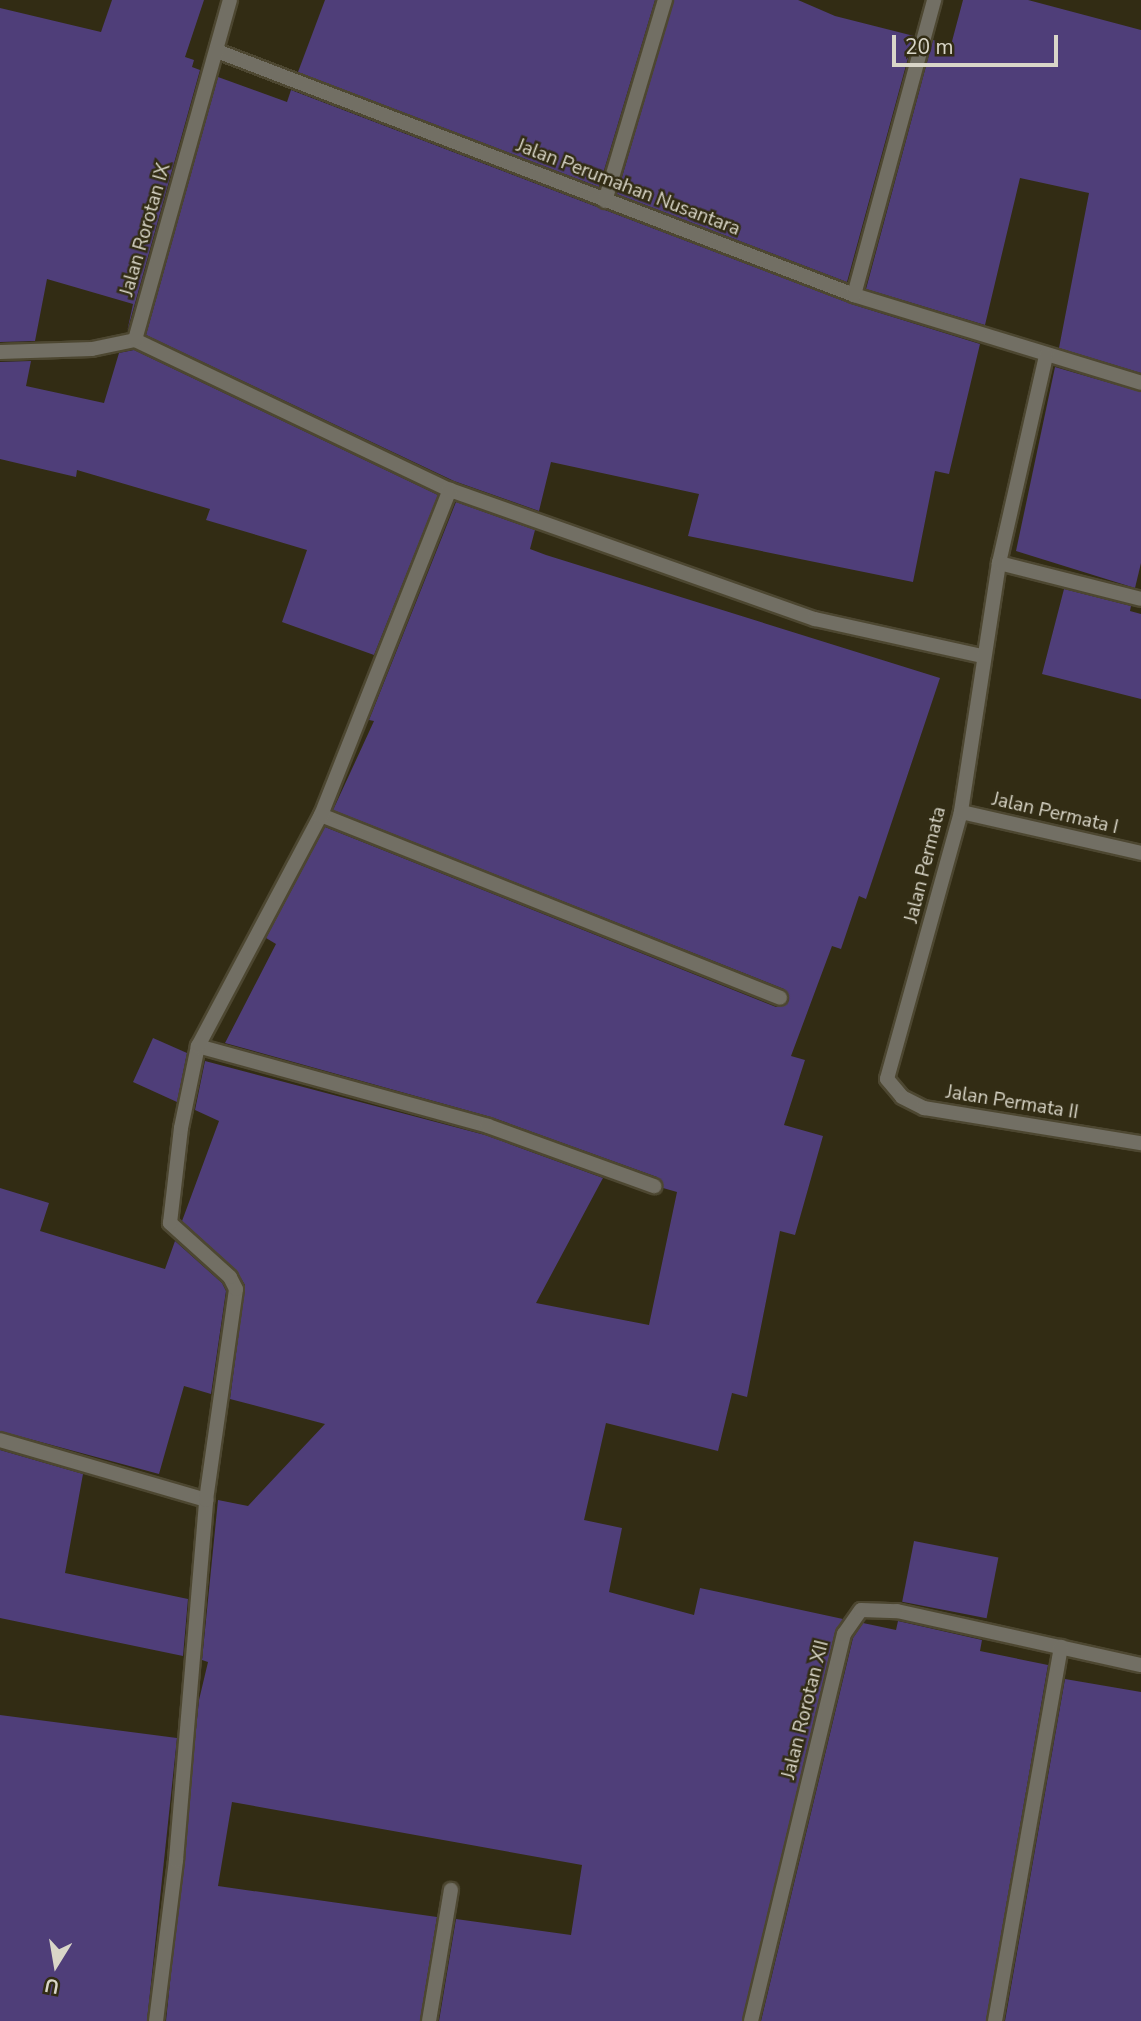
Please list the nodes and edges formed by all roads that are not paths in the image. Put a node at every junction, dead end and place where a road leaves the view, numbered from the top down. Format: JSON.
{"nodes":[{"id":1,"x":230,"y":0,"type":"edge"},
{"id":2,"x":665,"y":0,"type":"edge"},
{"id":3,"x":934,"y":0,"type":"edge"},
{"id":4,"x":217,"y":51,"type":"junction"},
{"id":5,"x":605,"y":201,"type":"junction"},
{"id":6,"x":853,"y":295,"type":"junction"},
{"id":7,"x":135,"y":340,"type":"junction"},
{"id":8,"x":0,"y":352,"type":"edge"},
{"id":9,"x":1046,"y":356,"type":"junction"},
{"id":10,"x":1141,"y":383,"type":"edge"},
{"id":11,"x":450,"y":490,"type":"junction"},
{"id":12,"x":999,"y":563,"type":"junction"},
{"id":13,"x":1141,"y":599,"type":"edge"},
{"id":14,"x":982,"y":656,"type":"junction"},
{"id":15,"x":961,"y":813,"type":"junction"},
{"id":16,"x":321,"y":815,"type":"junction"},
{"id":17,"x":1141,"y":853,"type":"edge"},
{"id":18,"x":780,"y":998,"type":"dead end"},
{"id":19,"x":198,"y":1046,"type":"junction"},
{"id":20,"x":887,"y":1079,"type":"joint"},
{"id":21,"x":1141,"y":1143,"type":"edge"},
{"id":22,"x":654,"y":1186,"type":"dead end"},
{"id":23,"x":0,"y":1440,"type":"edge"},
{"id":24,"x":205,"y":1500,"type":"junction"},
{"id":25,"x":1060,"y":1647,"type":"junction"},
{"id":26,"x":1141,"y":1665,"type":"edge"},
{"id":27,"x":451,"y":1890,"type":"dead end"},
{"id":28,"x":156,"y":2021,"type":"edge"},
{"id":29,"x":429,"y":2021,"type":"edge"},
{"id":30,"x":751,"y":2021,"type":"edge"},
{"id":31,"x":995,"y":2021,"type":"edge"}],
"edges":[{"from":1,"to":4,"type":"street","name":"Jalan Rorotan IX"},
{"from":2,"to":5,"type":"street"},
{"from":3,"to":6,"type":"street"},
{"from":4,"to":5,"type":"street","name":"Jalan Perumahan Nusantara"},
{"from":4,"to":7,"type":"street","name":"Jalan Rorotan IX"},
{"from":5,"to":6,"type":"street","name":"Jalan Perumahan Nusantara"},
{"from":6,"to":9,"type":"street","name":"Jalan Perumahan Nusantara"},
{"from":7,"to":8,"type":"street"},
{"from":7,"to":11,"type":"street"},
{"from":9,"to":10,"type":"street"},
{"from":9,"to":12,"type":"street"},
{"from":11,"to":14,"type":"street"},
{"from":11,"to":16,"type":"street"},
{"from":12,"to":13,"type":"street"},
{"from":12,"to":14,"type":"street","name":"Jalan Permata"},
{"from":14,"to":15,"type":"street","name":"Jalan Permata"},
{"from":15,"to":17,"type":"street","name":"Jalan Permata I"},
{"from":15,"to":20,"type":"street","name":"Jalan Permata"},
{"from":16,"to":18,"type":"street"},
{"from":16,"to":19,"type":"street"},
{"from":19,"to":22,"type":"street"},
{"from":19,"to":24,"type":"street"},
{"from":20,"to":21,"type":"street","name":"Jalan Permata II"},
{"from":23,"to":24,"type":"street"},
{"from":24,"to":28,"type":"street"},
{"from":25,"to":26,"type":"street","name":"Jalan Rorotan XII"},
{"from":25,"to":30,"type":"street","name":"Jalan Rorotan XII"},
{"from":25,"to":31,"type":"street"},
{"from":27,"to":29,"type":"street"}]}
